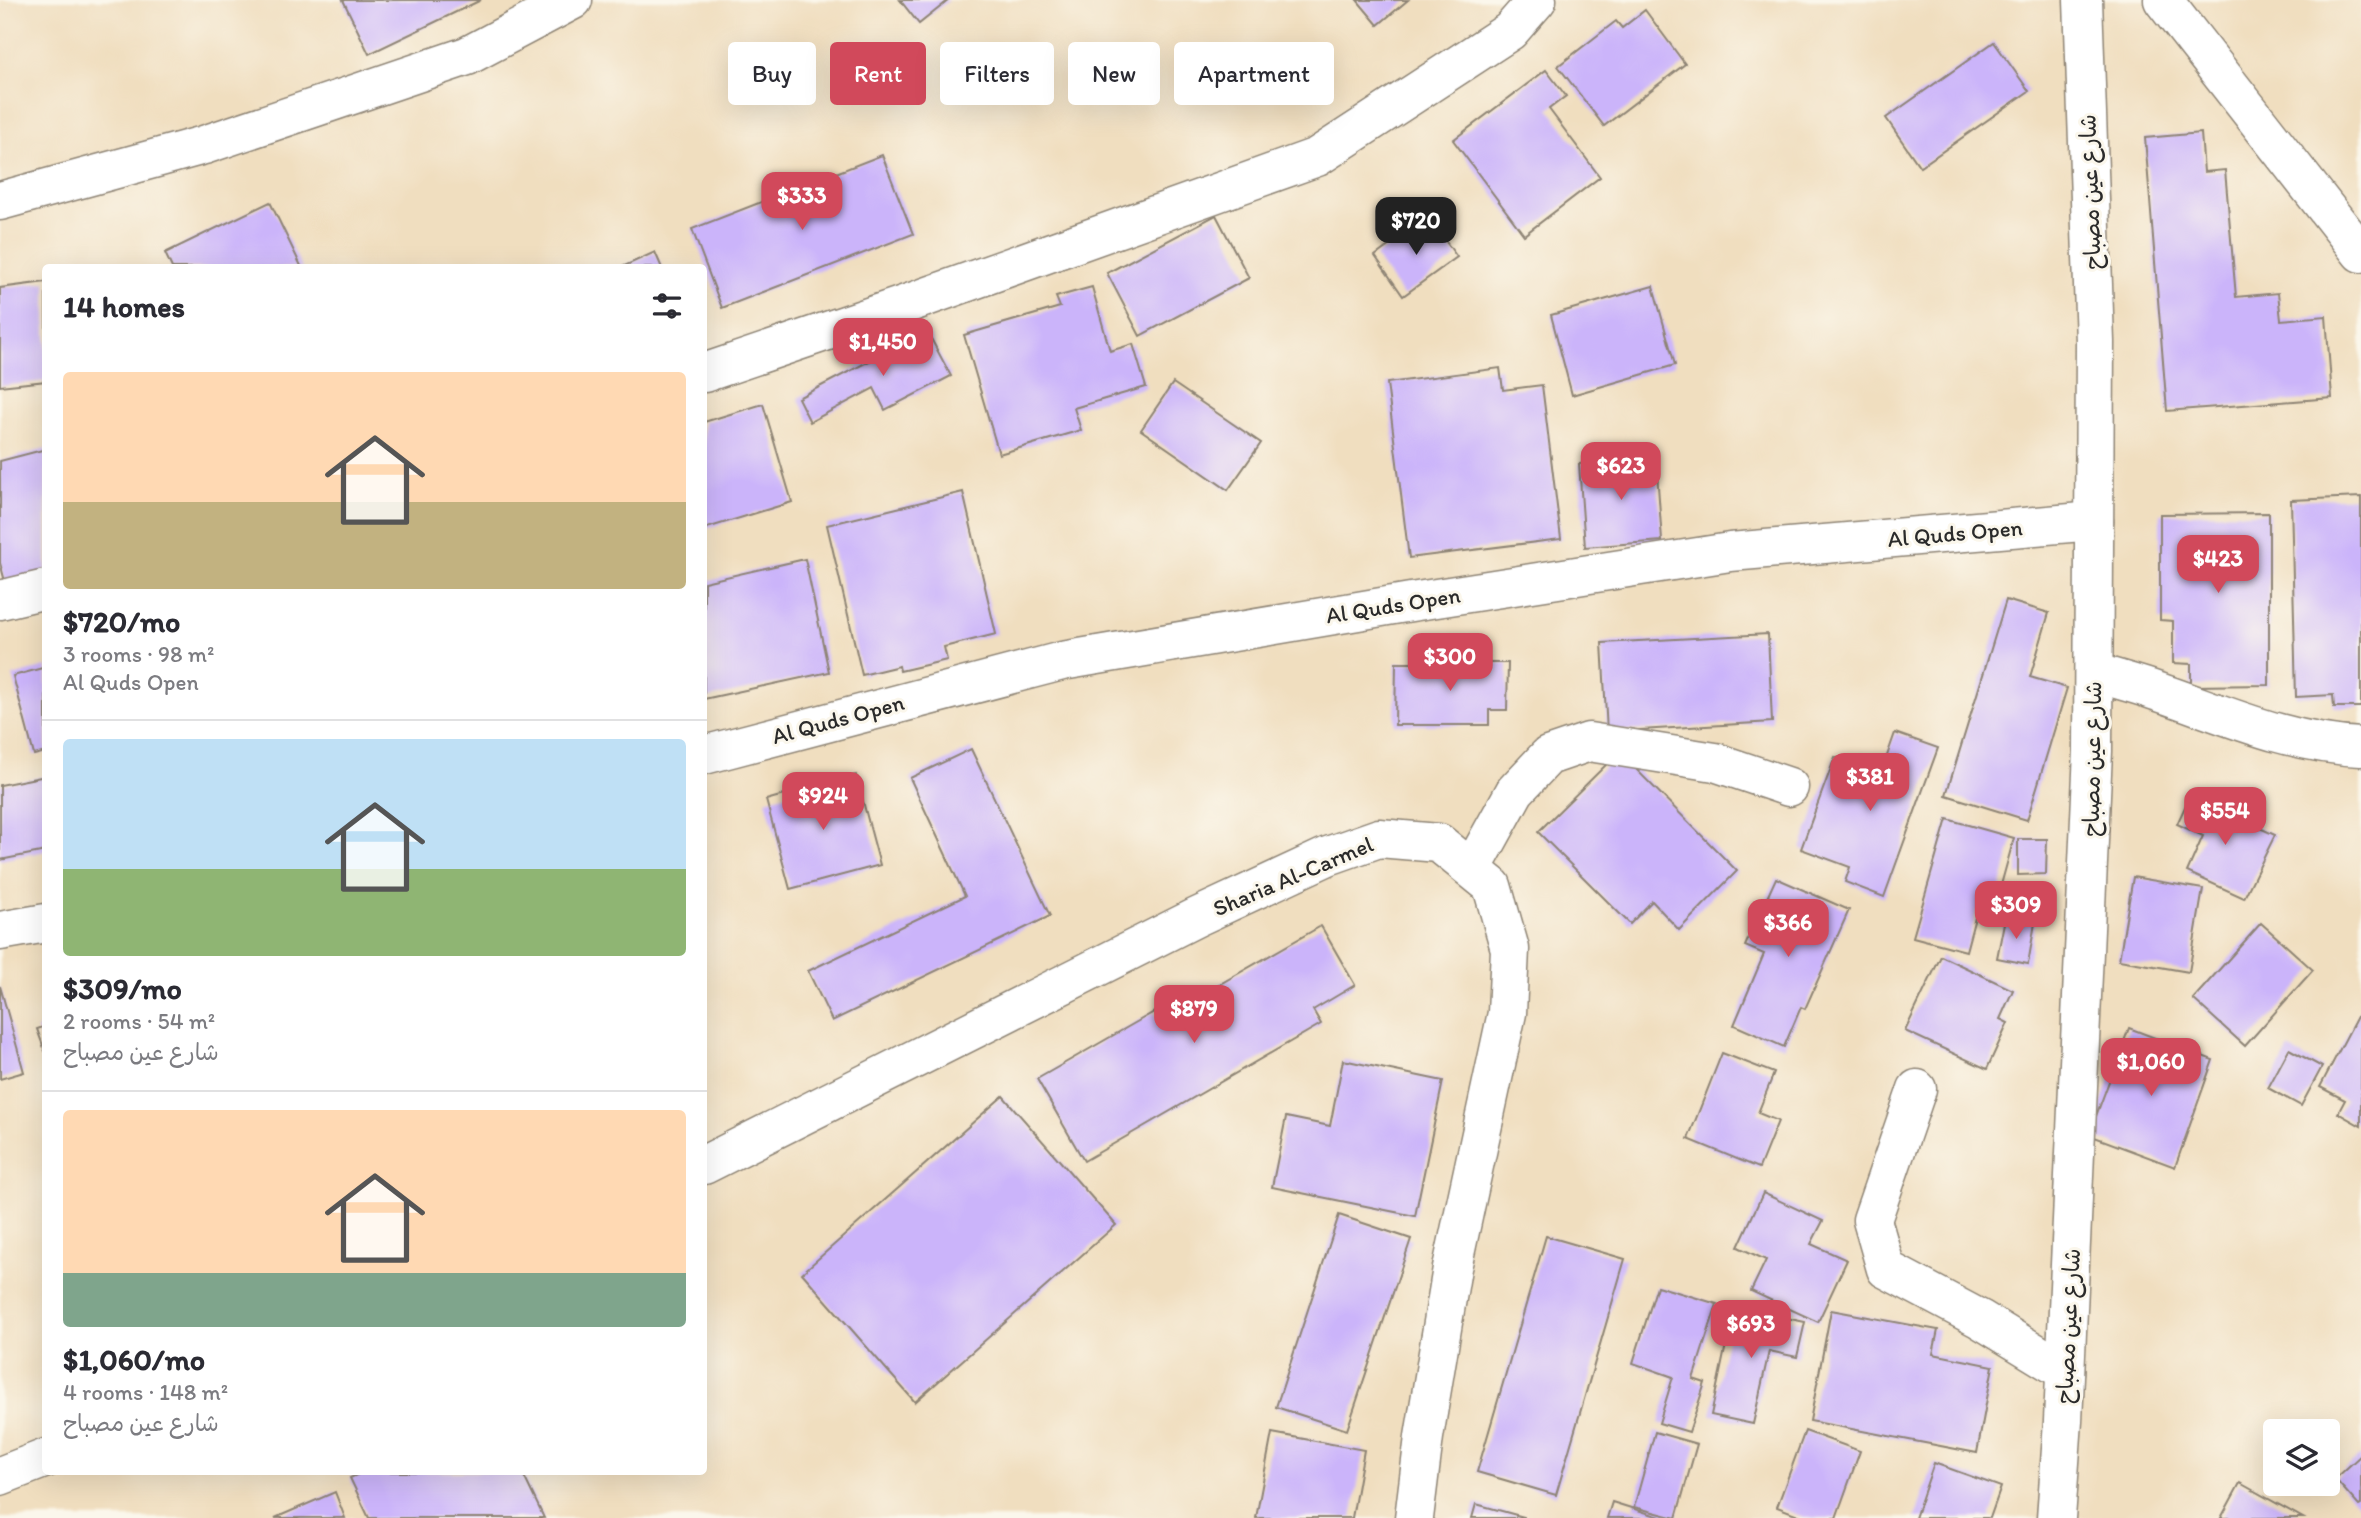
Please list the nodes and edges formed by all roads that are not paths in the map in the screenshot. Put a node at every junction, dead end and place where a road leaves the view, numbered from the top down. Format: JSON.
{"nodes":[{"id":1,"x":573,"y":0,"type":"edge"},
{"id":2,"x":1537,"y":0,"type":"edge"},
{"id":3,"x":2082,"y":0,"type":"edge"},
{"id":4,"x":2163,"y":0,"type":"edge"},
{"id":5,"x":0,"y":201,"type":"edge"},
{"id":6,"x":2361,"y":253,"type":"edge"},
{"id":7,"x":707,"y":372,"type":"edge"},
{"id":8,"x":2094,"y":521,"type":"junction"},
{"id":9,"x":42,"y":590,"type":"edge"},
{"id":10,"x":0,"y":600,"type":"edge"},
{"id":11,"x":2094,"y":672,"type":"junction"},
{"id":12,"x":2361,"y":747,"type":"edge"},
{"id":13,"x":707,"y":754,"type":"edge"},
{"id":14,"x":1789,"y":787,"type":"dead end"},
{"id":15,"x":1472,"y":869,"type":"junction"},
{"id":16,"x":42,"y":924,"type":"edge"},
{"id":17,"x":0,"y":931,"type":"edge"},
{"id":18,"x":1917,"y":1088,"type":"dead end"},
{"id":19,"x":707,"y":1163,"type":"edge"},
{"id":20,"x":2066,"y":1371,"type":"junction"},
{"id":21,"x":42,"y":1460,"type":"edge"},
{"id":22,"x":0,"y":1476,"type":"edge"},
{"id":23,"x":1414,"y":1518,"type":"edge"},
{"id":24,"x":2056,"y":1518,"type":"edge"}],
"edges":[{"from":1,"to":5,"type":"street"},
{"from":2,"to":7,"type":"street"},
{"from":3,"to":8,"type":"street","name":"شارع عين مصباح"},
{"from":4,"to":6,"type":"street"},
{"from":8,"to":11,"type":"street","name":"شارع عين مصباح"},
{"from":8,"to":13,"type":"street","name":"Al Quds Open"},
{"from":9,"to":10,"type":"street"},
{"from":11,"to":12,"type":"street"},
{"from":11,"to":20,"type":"street","name":"شارع عين مصباح"},
{"from":14,"to":15,"type":"street"},
{"from":15,"to":19,"type":"street","name":"Sharia Al-Carmel"},
{"from":15,"to":23,"type":"street","name":"Sharia Al-Carmel"},
{"from":16,"to":17,"type":"street"},
{"from":18,"to":20,"type":"street"},
{"from":20,"to":24,"type":"street","name":"شارع عين مصباح"},
{"from":21,"to":22,"type":"street"}]}
